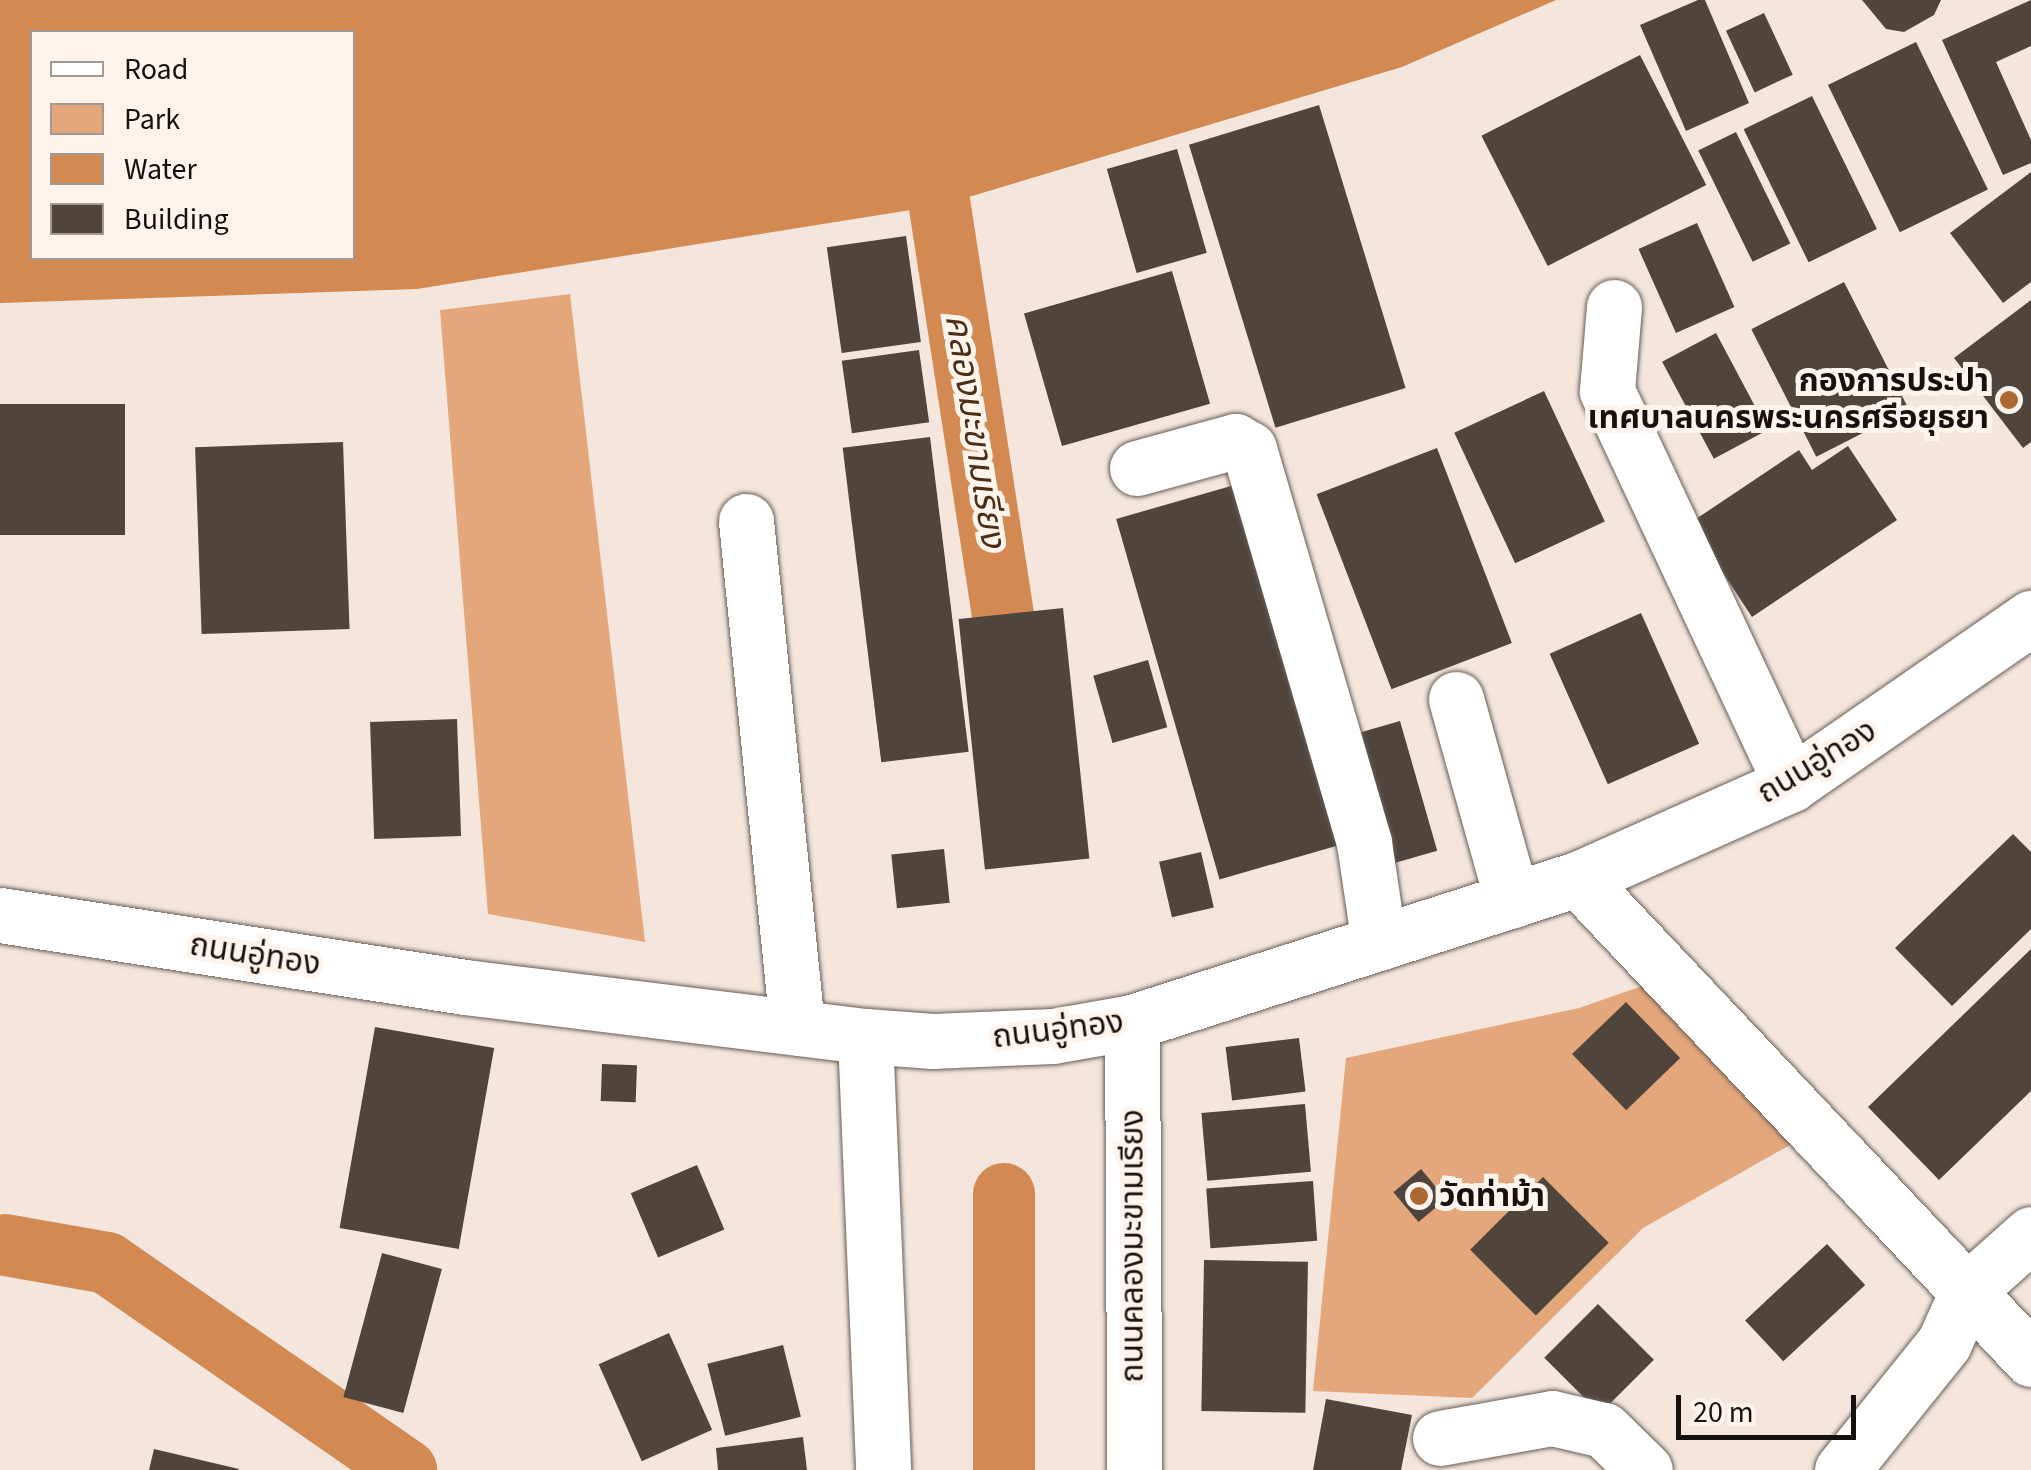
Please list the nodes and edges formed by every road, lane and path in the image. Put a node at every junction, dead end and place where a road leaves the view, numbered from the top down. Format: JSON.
{"nodes":[{"id":1,"x":1614,"y":307,"type":"dead end"},
{"id":2,"x":1137,"y":468,"type":"dead end"},
{"id":3,"x":746,"y":521,"type":"dead end"},
{"id":4,"x":2031,"y":618,"type":"edge"},
{"id":5,"x":1456,"y":699,"type":"dead end"},
{"id":6,"x":1792,"y":784,"type":"junction"},
{"id":7,"x":1578,"y":880,"type":"junction"},
{"id":8,"x":1512,"y":900,"type":"junction"},
{"id":9,"x":0,"y":915,"type":"edge"},
{"id":10,"x":1379,"y":943,"type":"junction"},
{"id":11,"x":1132,"y":1022,"type":"junction"},
{"id":12,"x":797,"y":1027,"type":"junction"},
{"id":13,"x":864,"y":1036,"type":"junction"},
{"id":14,"x":2031,"y":1234,"type":"edge"},
{"id":15,"x":1968,"y":1290,"type":"junction"},
{"id":16,"x":2031,"y":1360,"type":"edge"},
{"id":17,"x":1440,"y":1438,"type":"dead end"},
{"id":18,"x":882,"y":1470,"type":"edge"},
{"id":19,"x":1134,"y":1470,"type":"edge"},
{"id":20,"x":1645,"y":1470,"type":"edge"},
{"id":21,"x":1842,"y":1470,"type":"edge"}],
"edges":[{"from":1,"to":6,"type":"main road"},
{"from":2,"to":10,"type":"main road"},
{"from":3,"to":12,"type":"main road"},
{"from":4,"to":6,"type":"main road","name":"ถนนอู่ทอง"},
{"from":5,"to":8,"type":"main road"},
{"from":6,"to":7,"type":"main road","name":"ถนนอู่ทอง"},
{"from":7,"to":8,"type":"main road","name":"ถนนอู่ทอง"},
{"from":7,"to":15,"type":"main road"},
{"from":8,"to":10,"type":"main road","name":"ถนนอู่ทอง"},
{"from":9,"to":12,"type":"main road","name":"ถนนอู่ทอง"},
{"from":10,"to":11,"type":"main road","name":"ถนนอู่ทอง"},
{"from":11,"to":13,"type":"main road","name":"ถนนอู่ทอง"},
{"from":11,"to":19,"type":"main road","name":"ถนนคลองมะขามเรียง"},
{"from":12,"to":13,"type":"main road","name":"ถนนอู่ทอง"},
{"from":13,"to":18,"type":"main road"},
{"from":14,"to":15,"type":"main road"},
{"from":15,"to":16,"type":"main road"},
{"from":15,"to":21,"type":"main road"},
{"from":17,"to":20,"type":"main road"}]}
